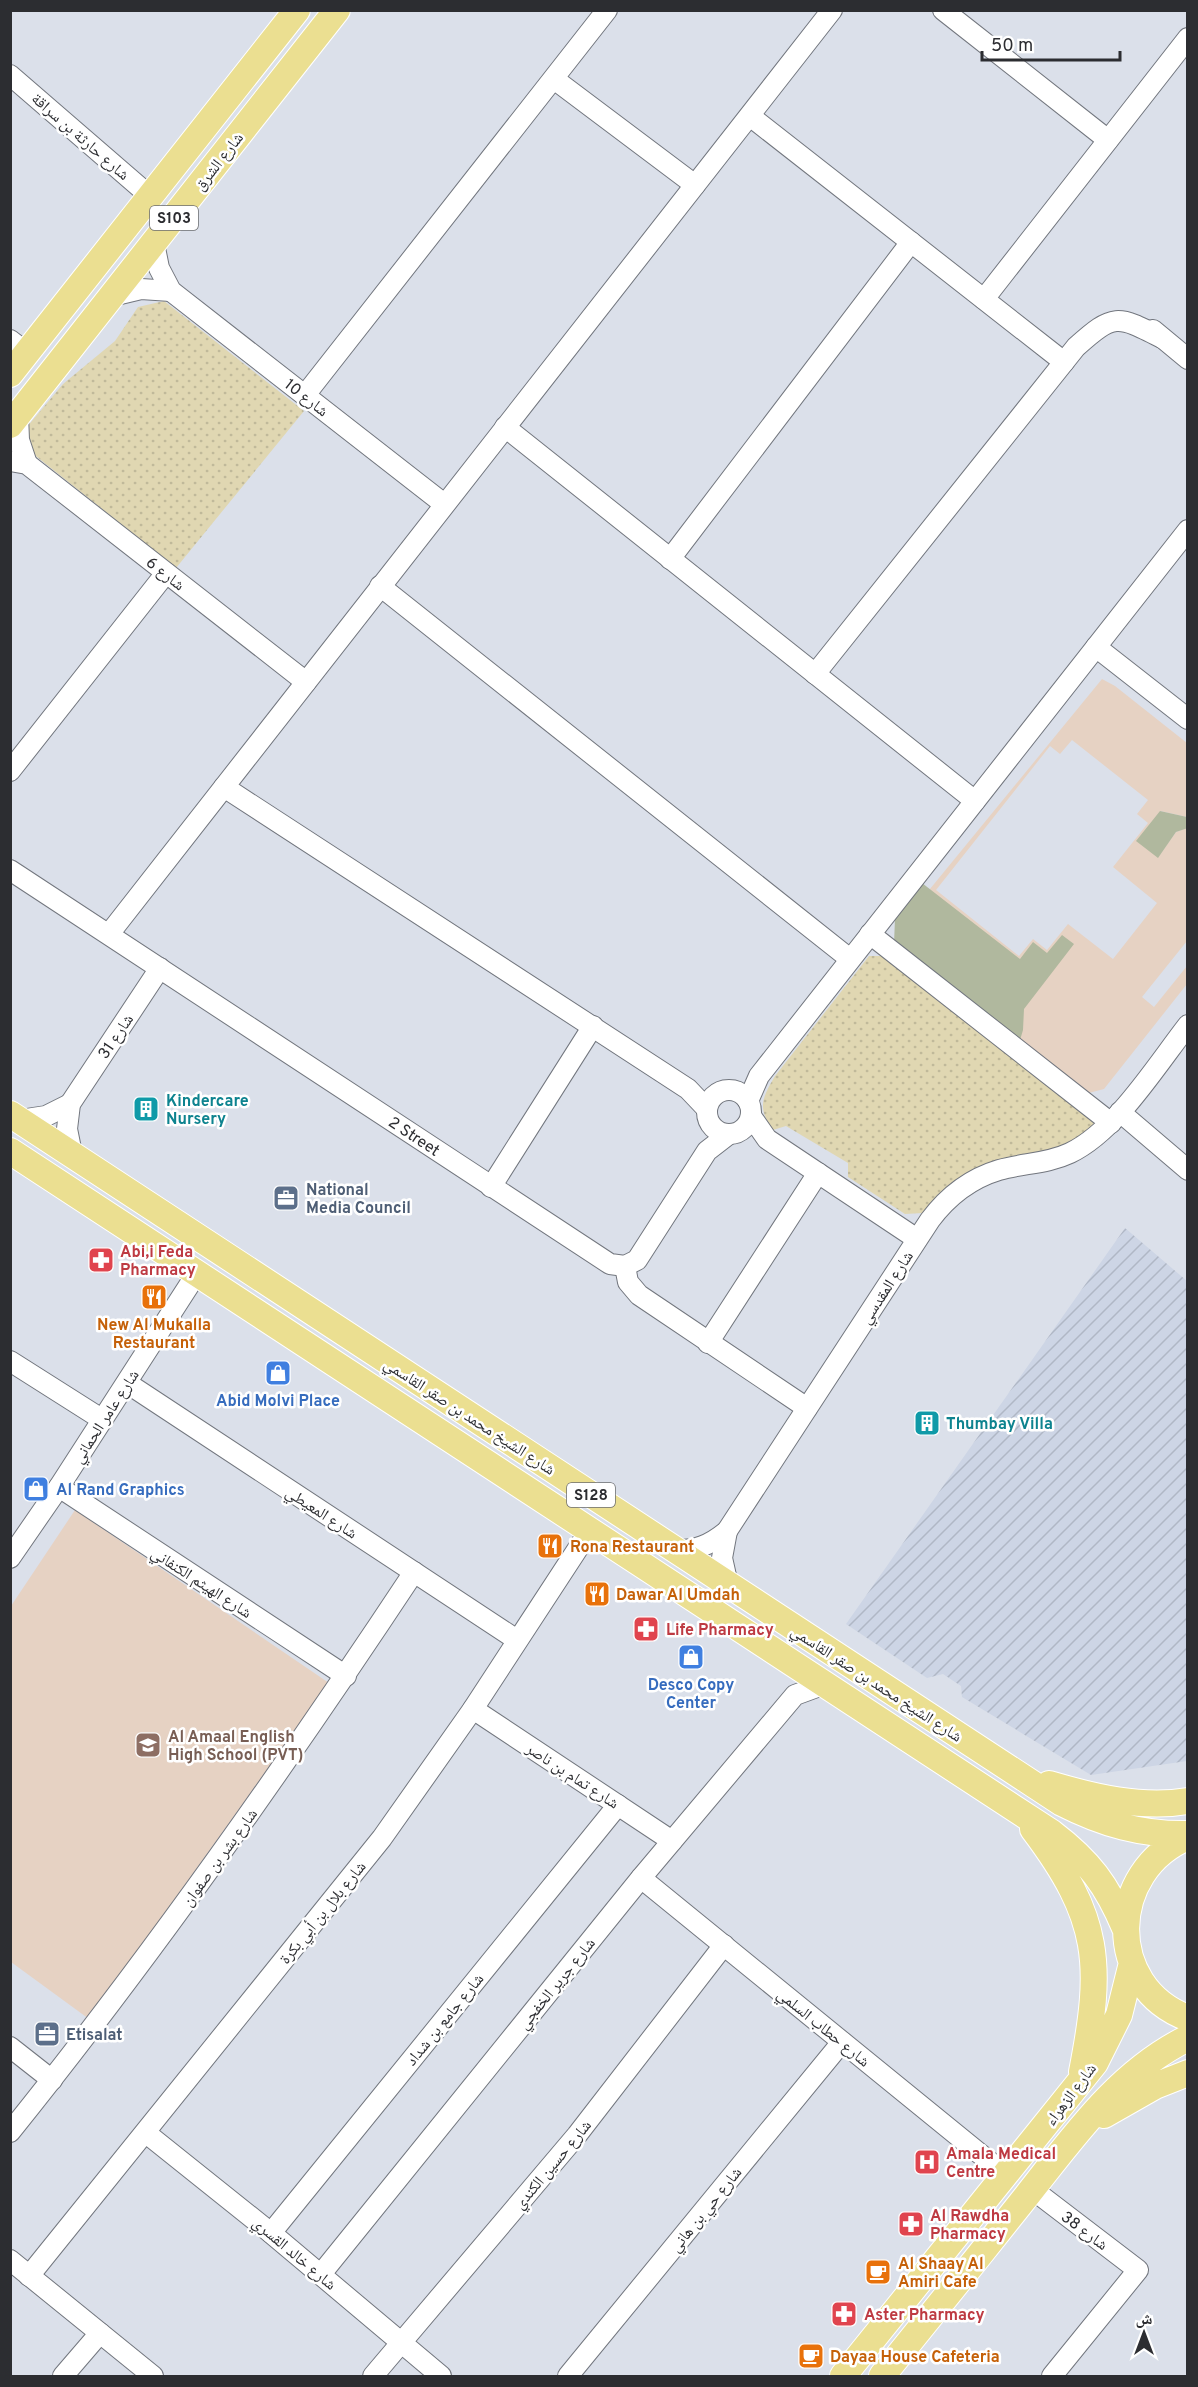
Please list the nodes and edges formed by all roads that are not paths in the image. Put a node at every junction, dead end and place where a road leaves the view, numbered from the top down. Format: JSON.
{"nodes":[{"id":1,"x":297,"y":10,"type":"edge"},
{"id":2,"x":337,"y":10,"type":"edge"},
{"id":3,"x":608,"y":10,"type":"edge"},
{"id":4,"x":832,"y":10,"type":"edge"},
{"id":5,"x":943,"y":10,"type":"edge"},
{"id":6,"x":1188,"y":38,"type":"edge"},
{"id":7,"x":10,"y":75,"type":"edge"},
{"id":8,"x":554,"y":79,"type":"junction"},
{"id":9,"x":750,"y":116,"type":"junction"},
{"id":10,"x":1108,"y":140,"type":"junction"},
{"id":11,"x":696,"y":185,"type":"junction"},
{"id":12,"x":151,"y":197,"type":"junction"},
{"id":13,"x":911,"y":242,"type":"junction"},
{"id":14,"x":154,"y":243,"type":"junction"},
{"id":15,"x":108,"y":250,"type":"junction"},
{"id":16,"x":171,"y":291,"type":"junction"},
{"id":17,"x":110,"y":298,"type":"junction"},
{"id":18,"x":984,"y":299,"type":"junction"},
{"id":19,"x":19,"y":347,"type":"edge"},
{"id":20,"x":1070,"y":354,"type":"junction"},
{"id":21,"x":1188,"y":359,"type":"edge"},
{"id":22,"x":10,"y":374,"type":"edge"},
{"id":23,"x":305,"y":395,"type":"junction"},
{"id":24,"x":14,"y":420,"type":"edge"},
{"id":25,"x":505,"y":427,"type":"junction"},
{"id":26,"x":19,"y":463,"type":"edge"},
{"id":27,"x":444,"y":504,"type":"junction"},
{"id":28,"x":1188,"y":530,"type":"edge"},
{"id":29,"x":670,"y":559,"type":"junction"},
{"id":30,"x":166,"y":573,"type":"junction"},
{"id":31,"x":380,"y":586,"type":"junction"},
{"id":32,"x":1096,"y":647,"type":"junction"},
{"id":33,"x":815,"y":674,"type":"junction"},
{"id":34,"x":306,"y":682,"type":"junction"},
{"id":35,"x":1188,"y":719,"type":"edge"},
{"id":36,"x":10,"y":771,"type":"edge"},
{"id":37,"x":224,"y":787,"type":"junction"},
{"id":38,"x":975,"y":801,"type":"junction"},
{"id":39,"x":10,"y":870,"type":"edge"},
{"id":40,"x":109,"y":934,"type":"junction"},
{"id":41,"x":870,"y":934,"type":"junction"},
{"id":42,"x":850,"y":959,"type":"junction"},
{"id":43,"x":160,"y":968,"type":"junction"},
{"id":44,"x":1188,"y":1025,"type":"edge"},
{"id":45,"x":593,"y":1026,"type":"junction"},
{"id":46,"x":688,"y":1089,"type":"junction"},
{"id":47,"x":738,"y":1100,"type":"junction"},
{"id":48,"x":70,"y":1104,"type":"junction"},
{"id":49,"x":708,"y":1116,"type":"junction"},
{"id":50,"x":15,"y":1117,"type":"edge"},
{"id":51,"x":1116,"y":1117,"type":"junction"},
{"id":52,"x":733,"y":1133,"type":"junction"},
{"id":53,"x":767,"y":1139,"type":"junction"},
{"id":54,"x":10,"y":1151,"type":"edge"},
{"id":55,"x":707,"y":1151,"type":"junction"},
{"id":56,"x":72,"y":1154,"type":"junction"},
{"id":57,"x":1188,"y":1170,"type":"edge"},
{"id":58,"x":818,"y":1173,"type":"junction"},
{"id":59,"x":491,"y":1187,"type":"junction"},
{"id":60,"x":917,"y":1239,"type":"junction"},
{"id":61,"x":625,"y":1266,"type":"junction"},
{"id":62,"x":197,"y":1273,"type":"junction"},
{"id":63,"x":708,"y":1343,"type":"junction"},
{"id":64,"x":10,"y":1361,"type":"edge"},
{"id":65,"x":127,"y":1383,"type":"junction"},
{"id":66,"x":401,"y":1407,"type":"junction"},
{"id":67,"x":807,"y":1408,"type":"junction"},
{"id":68,"x":103,"y":1420,"type":"junction"},
{"id":69,"x":505,"y":1439,"type":"junction"},
{"id":70,"x":59,"y":1487,"type":"junction"},
{"id":71,"x":590,"y":1530,"type":"junction"},
{"id":72,"x":727,"y":1531,"type":"junction"},
{"id":73,"x":674,"y":1550,"type":"junction"},
{"id":74,"x":10,"y":1558,"type":"edge"},
{"id":75,"x":414,"y":1572,"type":"junction"},
{"id":76,"x":728,"y":1585,"type":"junction"},
{"id":77,"x":518,"y":1640,"type":"junction"},
{"id":78,"x":792,"y":1662,"type":"junction"},
{"id":79,"x":345,"y":1676,"type":"junction"},
{"id":80,"x":825,"y":1684,"type":"junction"},
{"id":81,"x":795,"y":1695,"type":"junction"},
{"id":82,"x":473,"y":1709,"type":"junction"},
{"id":83,"x":1016,"y":1774,"type":"junction"},
{"id":84,"x":1188,"y":1801,"type":"edge"},
{"id":85,"x":618,"y":1805,"type":"junction"},
{"id":86,"x":1022,"y":1814,"type":"junction"},
{"id":87,"x":1188,"y":1835,"type":"edge"},
{"id":88,"x":672,"y":1841,"type":"junction"},
{"id":89,"x":641,"y":1878,"type":"junction"},
{"id":90,"x":1125,"y":1928,"type":"junction"},
{"id":91,"x":724,"y":1945,"type":"junction"},
{"id":92,"x":1132,"y":1963,"type":"junction"},
{"id":93,"x":1188,"y":2018,"type":"edge"},
{"id":94,"x":1188,"y":2038,"type":"edge"},
{"id":95,"x":842,"y":2042,"type":"junction"},
{"id":96,"x":10,"y":2047,"type":"edge"},
{"id":97,"x":1188,"y":2073,"type":"edge"},
{"id":98,"x":52,"y":2080,"type":"junction"},
{"id":99,"x":1079,"y":2084,"type":"junction"},
{"id":100,"x":1083,"y":2127,"type":"junction"},
{"id":101,"x":10,"y":2132,"type":"edge"},
{"id":102,"x":146,"y":2133,"type":"junction"},
{"id":103,"x":1006,"y":2175,"type":"junction"},
{"id":104,"x":1032,"y":2189,"type":"junction"},
{"id":105,"x":271,"y":2233,"type":"junction"},
{"id":106,"x":10,"y":2260,"type":"edge"},
{"id":107,"x":321,"y":2274,"type":"junction"},
{"id":108,"x":29,"y":2276,"type":"junction"},
{"id":109,"x":100,"y":2333,"type":"junction"},
{"id":110,"x":401,"y":2343,"type":"junction"},
{"id":111,"x":63,"y":2376,"type":"edge"},
{"id":112,"x":153,"y":2376,"type":"edge"},
{"id":113,"x":373,"y":2376,"type":"edge"},
{"id":114,"x":441,"y":2376,"type":"edge"},
{"id":115,"x":568,"y":2376,"type":"edge"},
{"id":116,"x":843,"y":2376,"type":"edge"},
{"id":117,"x":882,"y":2376,"type":"edge"},
{"id":118,"x":1052,"y":2376,"type":"edge"}],
"edges":[{"from":1,"to":12,"type":"main road","name":"شارع الشرق","number":"S103"},
{"from":2,"to":14,"type":"main road","name":"شارع الشرق","number":"S103"},
{"from":3,"to":8,"type":"street"},
{"from":4,"to":9,"type":"street"},
{"from":5,"to":10,"type":"street"},
{"from":6,"to":10,"type":"street"},
{"from":7,"to":12,"type":"street","name":"شارع حارثة بن سراقة"},
{"from":8,"to":11,"type":"street"},
{"from":8,"to":23,"type":"street"},
{"from":9,"to":11,"type":"street"},
{"from":9,"to":13,"type":"street"},
{"from":10,"to":18,"type":"street"},
{"from":11,"to":25,"type":"street"},
{"from":12,"to":15,"type":"main road","name":"شارع الشرق","number":"S103"},
{"from":13,"to":18,"type":"street"},
{"from":13,"to":29,"type":"street"},
{"from":14,"to":16,"type":"street","name":"شارع 10"},
{"from":14,"to":17,"type":"main road","name":"شارع الشرق","number":"S103"},
{"from":15,"to":17,"type":"main road"},
{"from":15,"to":19,"type":"main road","name":"شارع الشرق","number":"S103"},
{"from":16,"to":17,"type":"street"},
{"from":16,"to":23,"type":"street","name":"شارع 10"},
{"from":17,"to":24,"type":"main road","name":"شارع الشرق","number":"S103"},
{"from":18,"to":20,"type":"street"},
{"from":19,"to":22,"type":"main road","name":"شارع الشرق","number":"S103"},
{"from":20,"to":21,"type":"street"},
{"from":20,"to":33,"type":"street"},
{"from":23,"to":27,"type":"street","name":"شارع 10"},
{"from":24,"to":26,"type":"street","name":"شارع 6"},
{"from":25,"to":27,"type":"street"},
{"from":25,"to":29,"type":"street"},
{"from":26,"to":30,"type":"street","name":"شارع 6"},
{"from":27,"to":31,"type":"street"},
{"from":28,"to":32,"type":"street"},
{"from":29,"to":33,"type":"street"},
{"from":30,"to":34,"type":"street","name":"شارع 6"},
{"from":30,"to":36,"type":"street"},
{"from":31,"to":34,"type":"street"},
{"from":31,"to":42,"type":"street"},
{"from":32,"to":35,"type":"street"},
{"from":32,"to":38,"type":"street"},
{"from":33,"to":38,"type":"street"},
{"from":34,"to":37,"type":"street"},
{"from":37,"to":40,"type":"street"},
{"from":37,"to":45,"type":"street"},
{"from":38,"to":41,"type":"street"},
{"from":39,"to":40,"type":"street","name":"2 Street"},
{"from":40,"to":43,"type":"street","name":"2 Street"},
{"from":41,"to":42,"type":"street"},
{"from":41,"to":51,"type":"street"},
{"from":42,"to":47,"type":"street"},
{"from":43,"to":48,"type":"street","name":"شارع 31"},
{"from":43,"to":59,"type":"street","name":"2 Street"},
{"from":44,"to":51,"type":"street","name":"شارع المقدسي"},
{"from":45,"to":46,"type":"street"},
{"from":45,"to":59,"type":"street"},
{"from":46,"to":47,"type":"street"},
{"from":46,"to":49,"type":"street"},
{"from":47,"to":49,"type":"street"},
{"from":47,"to":52,"type":"street"},
{"from":47,"to":53,"type":"street"},
{"from":48,"to":50,"type":"street"},
{"from":48,"to":56,"type":"street","name":"شارع 31"},
{"from":49,"to":52,"type":"street"},
{"from":49,"to":55,"type":"street"},
{"from":50,"to":56,"type":"main road","name":"شارع الشيخ محمد بن صقر القاسمي","number":"S128"},
{"from":51,"to":57,"type":"street"},
{"from":51,"to":60,"type":"street","name":"شارع المقدسي"},
{"from":52,"to":53,"type":"street"},
{"from":52,"to":55,"type":"street"},
{"from":53,"to":58,"type":"street"},
{"from":54,"to":62,"type":"main road","name":"شارع الشيخ محمد بن صقر القاسمي","number":"S128"},
{"from":55,"to":61,"type":"street"},
{"from":56,"to":69,"type":"main road","name":"شارع الشيخ محمد بن صقر القاسمي","number":"S128"},
{"from":58,"to":60,"type":"street"},
{"from":58,"to":63,"type":"street"},
{"from":59,"to":61,"type":"street","name":"2 Street"},
{"from":60,"to":67,"type":"street","name":"شارع المقدسي"},
{"from":61,"to":63,"type":"street"},
{"from":62,"to":65,"type":"street","name":"شارع عامر الحماني"},
{"from":62,"to":66,"type":"main road","name":"شارع الشيخ محمد بن صقر القاسمي","number":"S128"},
{"from":63,"to":67,"type":"street"},
{"from":64,"to":68,"type":"street"},
{"from":65,"to":68,"type":"street","name":"شارع عامر الحماني"},
{"from":65,"to":75,"type":"street","name":"شارع المعيطي"},
{"from":66,"to":69,"type":"main road"},
{"from":66,"to":71,"type":"main road","name":"شارع الشيخ محمد بن صقر القاسمي","number":"S128"},
{"from":67,"to":72,"type":"street","name":"شارع المقدسي"},
{"from":68,"to":70,"type":"street","name":"شارع عامر الحماني"},
{"from":69,"to":73,"type":"main road","name":"شارع الشيخ محمد بن صقر القاسمي","number":"S128"},
{"from":70,"to":74,"type":"street","name":"شارع عامر الحماني"},
{"from":70,"to":79,"type":"street","name":"شارع الهيثم الكنفاني"},
{"from":71,"to":77,"type":"street","name":"شارع بلال بن أبي بكرة"},
{"from":71,"to":78,"type":"main road","name":"شارع الشيخ محمد بن صقر القاسمي","number":"S128"},
{"from":72,"to":73,"type":"street","name":"شارع المقدسي"},
{"from":72,"to":76,"type":"street","name":"شارع المقدسي"},
{"from":73,"to":76,"type":"main road","name":"شارع الشيخ محمد بن صقر القاسمي","number":"S128"},
{"from":75,"to":77,"type":"street","name":"شارع المعيطي"},
{"from":75,"to":79,"type":"street","name":"شارع بشر بن صفوان"},
{"from":76,"to":83,"type":"main road","name":"شارع الشيخ محمد بن صقر القاسمي","number":"S128"},
{"from":77,"to":82,"type":"street","name":"شارع بلال بن أبي بكرة"},
{"from":78,"to":80,"type":"main road","name":"شارع الشيخ محمد بن صقر القاسمي","number":"S128"},
{"from":78,"to":81,"type":"street"},
{"from":79,"to":98,"type":"street","name":"شارع بشر بن صفوان"},
{"from":80,"to":81,"type":"street","name":"شارع جرير الخفجي"},
{"from":80,"to":86,"type":"main road","name":"شارع الشيخ محمد بن صقر القاسمي","number":"S128"},
{"from":81,"to":88,"type":"street","name":"شارع جرير الخفجي"},
{"from":82,"to":85,"type":"street","name":"شارع تمام بن ناصر"},
{"from":82,"to":102,"type":"street","name":"شارع بلال بن أبي بكرة"},
{"from":83,"to":84,"type":"main road"},
{"from":83,"to":87,"type":"main road","name":"شارع الشيخ محمد بن صقر القاسمي","number":"S128"},
{"from":85,"to":88,"type":"street","name":"شارع تمام بن ناصر"},
{"from":85,"to":105,"type":"street","name":"شارع جامع بن شداد"},
{"from":86,"to":90,"type":"main road","name":"شارع الشيخ محمد بن صقر القاسمي","number":"S128"},
{"from":86,"to":99,"type":"main road"},
{"from":87,"to":90,"type":"main road"},
{"from":88,"to":89,"type":"street","name":"شارع جرير الخفجي"},
{"from":89,"to":91,"type":"street","name":"شارع حطاب السلمي"},
{"from":89,"to":107,"type":"street","name":"شارع جرير الخفجي"},
{"from":90,"to":92,"type":"main road"},
{"from":91,"to":95,"type":"street","name":"شارع حطاب السلمي"},
{"from":91,"to":110,"type":"street","name":"شارع حسين الكندي"},
{"from":92,"to":93,"type":"main road"},
{"from":92,"to":99,"type":"main road","name":"شارع الزهراء"},
{"from":94,"to":100,"type":"main road","name":"شارع الزهراء"},
{"from":95,"to":103,"type":"street","name":"شارع حطاب السلمي"},
{"from":95,"to":115,"type":"street","name":"شارع حي بن هاني"},
{"from":96,"to":98,"type":"street"},
{"from":97,"to":100,"type":"main road"},
{"from":98,"to":101,"type":"street","name":"شارع بشر بن صفوان"},
{"from":99,"to":103,"type":"main road","name":"شارع الزهراء"},
{"from":100,"to":104,"type":"main road","name":"شارع الزهراء"},
{"from":102,"to":105,"type":"street","name":"شارع خالد القسري"},
{"from":102,"to":108,"type":"street","name":"شارع بلال بن أبي بكرة"},
{"from":103,"to":116,"type":"main road","name":"شارع الزهراء"},
{"from":104,"to":117,"type":"main road","name":"شارع الزهراء"},
{"from":104,"to":118,"type":"street","name":"شارع 38"},
{"from":105,"to":107,"type":"street","name":"شارع خالد القسري"},
{"from":106,"to":108,"type":"street"},
{"from":107,"to":110,"type":"street","name":"شارع خالد القسري"},
{"from":108,"to":109,"type":"street"},
{"from":109,"to":111,"type":"street"},
{"from":109,"to":112,"type":"street"},
{"from":110,"to":113,"type":"street","name":"شارع حسين الكندي"},
{"from":110,"to":114,"type":"street","name":"شارع خالد القسري"}]}
